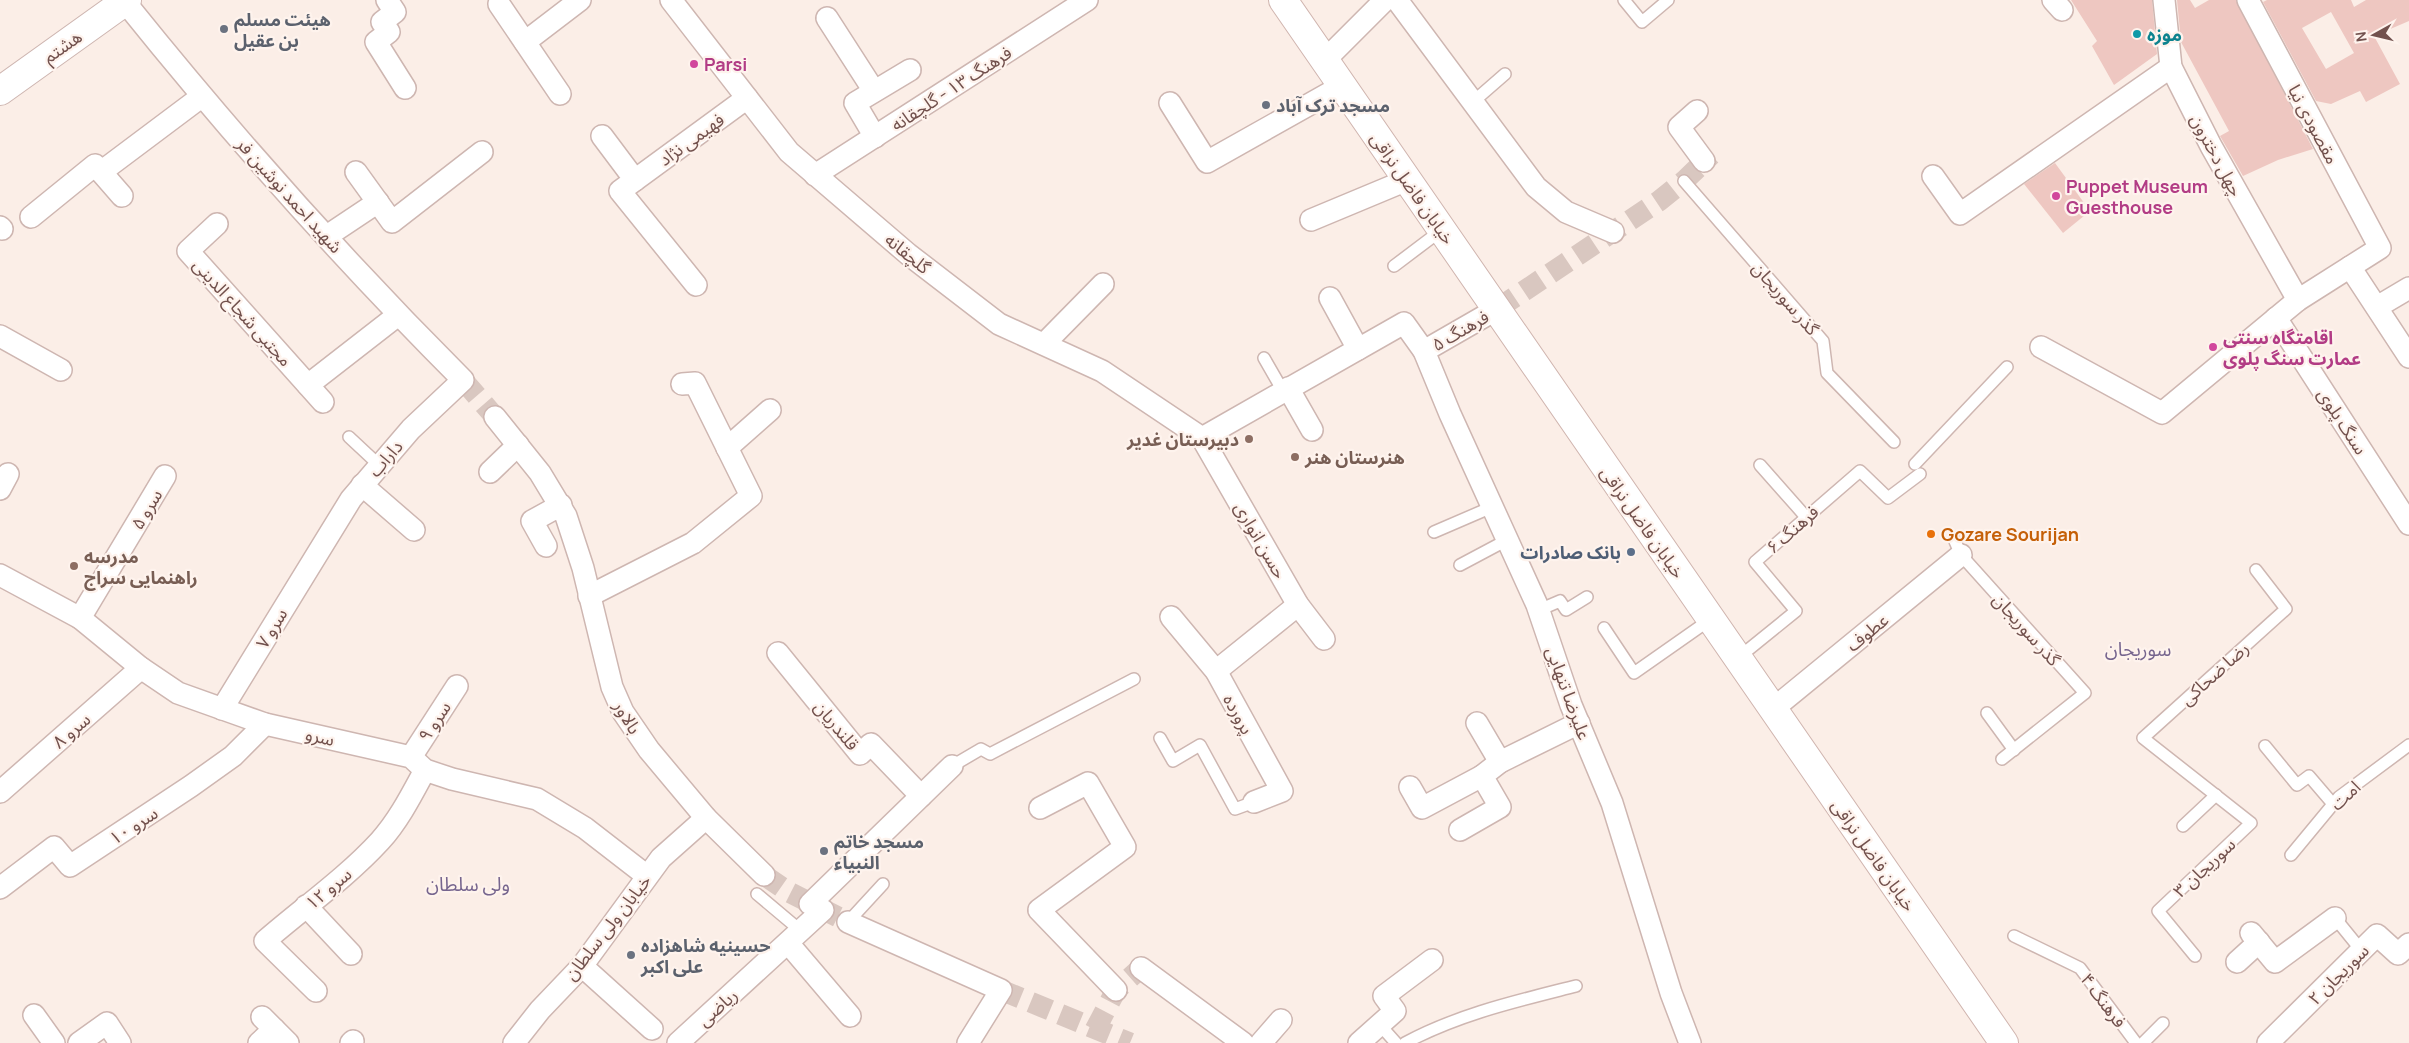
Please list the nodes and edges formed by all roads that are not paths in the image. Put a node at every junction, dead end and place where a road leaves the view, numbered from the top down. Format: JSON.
{"nodes":[{"id":1,"x":387,"y":0,"type":"edge"},
{"id":2,"x":580,"y":0,"type":"edge"},
{"id":3,"x":671,"y":0,"type":"edge"},
{"id":4,"x":1087,"y":0,"type":"edge"},
{"id":5,"x":1283,"y":0,"type":"edge"},
{"id":6,"x":1385,"y":0,"type":"edge"},
{"id":7,"x":1397,"y":0,"type":"edge"},
{"id":8,"x":1624,"y":0,"type":"edge"},
{"id":9,"x":1668,"y":0,"type":"edge"},
{"id":10,"x":2164,"y":0,"type":"edge"},
{"id":11,"x":2248,"y":0,"type":"edge"},
{"id":12,"x":126,"y":1,"type":"edge"},
{"id":13,"x":499,"y":4,"type":"dead end"},
{"id":14,"x":827,"y":18,"type":"dead end"},
{"id":15,"x":525,"y":42,"type":"junction"},
{"id":16,"x":1325,"y":60,"type":"junction"},
{"id":17,"x":2172,"y":67,"type":"junction"},
{"id":18,"x":910,"y":70,"type":"dead end"},
{"id":19,"x":1505,"y":74,"type":"dead end"},
{"id":20,"x":1342,"y":86,"type":"junction"},
{"id":21,"x":405,"y":88,"type":"dead end"},
{"id":22,"x":0,"y":91,"type":"edge"},
{"id":23,"x":874,"y":91,"type":"junction"},
{"id":24,"x":560,"y":94,"type":"dead end"},
{"id":25,"x":201,"y":97,"type":"junction"},
{"id":26,"x":747,"y":98,"type":"junction"},
{"id":27,"x":1474,"y":102,"type":"junction"},
{"id":28,"x":1170,"y":103,"type":"dead end"},
{"id":29,"x":1697,"y":111,"type":"dead end"},
{"id":30,"x":602,"y":136,"type":"dead end"},
{"id":31,"x":875,"y":137,"type":"junction"},
{"id":32,"x":482,"y":152,"type":"dead end"},
{"id":33,"x":1704,"y":161,"type":"dead end"},
{"id":34,"x":101,"y":172,"type":"junction"},
{"id":35,"x":356,"y":172,"type":"dead end"},
{"id":36,"x":815,"y":175,"type":"junction"},
{"id":37,"x":1933,"y":176,"type":"dead end"},
{"id":38,"x":635,"y":180,"type":"junction"},
{"id":39,"x":1407,"y":180,"type":"junction"},
{"id":40,"x":1684,"y":181,"type":"dead end"},
{"id":41,"x":122,"y":196,"type":"dead end"},
{"id":42,"x":378,"y":202,"type":"junction"},
{"id":43,"x":31,"y":217,"type":"dead end"},
{"id":44,"x":1311,"y":220,"type":"dead end"},
{"id":45,"x":217,"y":224,"type":"dead end"},
{"id":46,"x":1443,"y":230,"type":"junction"},
{"id":47,"x":1613,"y":232,"type":"dead end"},
{"id":48,"x":327,"y":236,"type":"junction"},
{"id":49,"x":1394,"y":266,"type":"dead end"},
{"id":50,"x":2350,"y":267,"type":"junction"},
{"id":51,"x":1103,"y":284,"type":"dead end"},
{"id":52,"x":696,"y":285,"type":"dead end"},
{"id":53,"x":2409,"y":288,"type":"edge"},
{"id":54,"x":1330,"y":298,"type":"dead end"},
{"id":55,"x":2298,"y":300,"type":"junction"},
{"id":56,"x":2377,"y":307,"type":"junction"},
{"id":57,"x":1497,"y":309,"type":"junction"},
{"id":58,"x":398,"y":314,"type":"junction"},
{"id":59,"x":2276,"y":318,"type":"junction"},
{"id":60,"x":0,"y":336,"type":"edge"},
{"id":61,"x":1044,"y":344,"type":"junction"},
{"id":62,"x":2041,"y":347,"type":"dead end"},
{"id":63,"x":1358,"y":349,"type":"junction"},
{"id":64,"x":1424,"y":351,"type":"junction"},
{"id":65,"x":2409,"y":356,"type":"edge"},
{"id":66,"x":1264,"y":358,"type":"dead end"},
{"id":67,"x":2007,"y":367,"type":"dead end"},
{"id":68,"x":61,"y":370,"type":"dead end"},
{"id":69,"x":463,"y":380,"type":"joint"},
{"id":70,"x":682,"y":384,"type":"dead end"},
{"id":71,"x":308,"y":385,"type":"junction"},
{"id":72,"x":1286,"y":389,"type":"junction"},
{"id":73,"x":324,"y":402,"type":"dead end"},
{"id":74,"x":770,"y":410,"type":"dead end"},
{"id":75,"x":495,"y":417,"type":"tunnel mouth"},
{"id":76,"x":1312,"y":430,"type":"dead end"},
{"id":77,"x":349,"y":437,"type":"dead end"},
{"id":78,"x":1202,"y":438,"type":"junction"},
{"id":79,"x":1894,"y":442,"type":"dead end"},
{"id":80,"x":518,"y":445,"type":"junction"},
{"id":81,"x":727,"y":448,"type":"junction"},
{"id":82,"x":379,"y":465,"type":"junction"},
{"id":83,"x":1760,"y":465,"type":"dead end"},
{"id":84,"x":490,"y":472,"type":"dead end"},
{"id":85,"x":165,"y":476,"type":"dead end"},
{"id":86,"x":362,"y":485,"type":"junction"},
{"id":87,"x":561,"y":505,"type":"junction"},
{"id":88,"x":1492,"y":507,"type":"junction"},
{"id":89,"x":1806,"y":517,"type":"junction"},
{"id":90,"x":2409,"y":524,"type":"edge"},
{"id":91,"x":414,"y":530,"type":"dead end"},
{"id":92,"x":1434,"y":532,"type":"dead end"},
{"id":93,"x":1507,"y":540,"type":"junction"},
{"id":94,"x":546,"y":546,"type":"dead end"},
{"id":95,"x":1957,"y":547,"type":"joint"},
{"id":96,"x":319,"y":548,"type":"joint"},
{"id":97,"x":1460,"y":564,"type":"dead end"},
{"id":98,"x":2256,"y":570,"type":"dead end"},
{"id":99,"x":0,"y":575,"type":"edge"},
{"id":100,"x":590,"y":596,"type":"junction"},
{"id":101,"x":1587,"y":597,"type":"dead end"},
{"id":102,"x":1298,"y":605,"type":"junction"},
{"id":103,"x":1539,"y":610,"type":"junction"},
{"id":104,"x":1170,"y":617,"type":"dead end"},
{"id":105,"x":80,"y":618,"type":"junction"},
{"id":106,"x":1711,"y":619,"type":"junction"},
{"id":107,"x":1604,"y":628,"type":"dead end"},
{"id":108,"x":1324,"y":640,"type":"dead end"},
{"id":109,"x":778,"y":653,"type":"dead end"},
{"id":110,"x":1738,"y":658,"type":"junction"},
{"id":111,"x":142,"y":668,"type":"junction"},
{"id":112,"x":1216,"y":670,"type":"junction"},
{"id":113,"x":1134,"y":680,"type":"dead end"},
{"id":114,"x":457,"y":686,"type":"dead end"},
{"id":115,"x":222,"y":709,"type":"junction"},
{"id":116,"x":1773,"y":709,"type":"junction"},
{"id":117,"x":1987,"y":714,"type":"dead end"},
{"id":118,"x":1477,"y":722,"type":"dead end"},
{"id":119,"x":1579,"y":723,"type":"junction"},
{"id":120,"x":265,"y":724,"type":"junction"},
{"id":121,"x":1160,"y":738,"type":"dead end"},
{"id":122,"x":2409,"y":745,"type":"edge"},
{"id":123,"x":2265,"y":746,"type":"dead end"},
{"id":124,"x":2014,"y":750,"type":"junction"},
{"id":125,"x":2002,"y":759,"type":"dead end"},
{"id":126,"x":1500,"y":762,"type":"junction"},
{"id":127,"x":418,"y":763,"type":"junction"},
{"id":128,"x":952,"y":766,"type":"joint"},
{"id":129,"x":1482,"y":776,"type":"junction"},
{"id":130,"x":1410,"y":786,"type":"dead end"},
{"id":131,"x":0,"y":792,"type":"edge"},
{"id":132,"x":2216,"y":795,"type":"junction"},
{"id":133,"x":921,"y":796,"type":"junction"},
{"id":134,"x":1254,"y":802,"type":"joint"},
{"id":135,"x":2333,"y":804,"type":"junction"},
{"id":136,"x":1040,"y":808,"type":"dead end"},
{"id":137,"x":706,"y":818,"type":"junction"},
{"id":138,"x":2183,"y":826,"type":"dead end"},
{"id":139,"x":1460,"y":830,"type":"dead end"},
{"id":140,"x":2291,"y":855,"type":"dead end"},
{"id":141,"x":647,"y":876,"type":"junction"},
{"id":142,"x":760,"y":884,"type":"joint"},
{"id":143,"x":883,"y":884,"type":"dead end"},
{"id":144,"x":0,"y":888,"type":"edge"},
{"id":145,"x":306,"y":906,"type":"junction"},
{"id":146,"x":2335,"y":918,"type":"joint"},
{"id":147,"x":848,"y":922,"type":"joint"},
{"id":148,"x":2014,"y":936,"type":"dead end"},
{"id":149,"x":794,"y":937,"type":"junction"},
{"id":150,"x":2409,"y":944,"type":"edge"},
{"id":151,"x":2361,"y":950,"type":"junction"},
{"id":152,"x":351,"y":954,"type":"dead end"},
{"id":153,"x":2195,"y":956,"type":"dead end"},
{"id":154,"x":1432,"y":960,"type":"dead end"},
{"id":155,"x":2237,"y":962,"type":"dead end"},
{"id":156,"x":582,"y":966,"type":"junction"},
{"id":157,"x":1141,"y":968,"type":"dead end"},
{"id":158,"x":1576,"y":986,"type":"dead end"},
{"id":159,"x":1116,"y":990,"type":"dead end"},
{"id":160,"x":316,"y":991,"type":"dead end"},
{"id":161,"x":34,"y":1015,"type":"dead end"},
{"id":162,"x":850,"y":1016,"type":"dead end"},
{"id":163,"x":1280,"y":1020,"type":"dead end"},
{"id":164,"x":2163,"y":1023,"type":"dead end"},
{"id":165,"x":1380,"y":1024,"type":"junction"},
{"id":166,"x":652,"y":1029,"type":"dead end"},
{"id":167,"x":54,"y":1043,"type":"edge"},
{"id":168,"x":79,"y":1043,"type":"edge"},
{"id":169,"x":120,"y":1043,"type":"edge"},
{"id":170,"x":514,"y":1043,"type":"edge"},
{"id":171,"x":678,"y":1043,"type":"edge"},
{"id":172,"x":968,"y":1043,"type":"edge"},
{"id":173,"x":1243,"y":1043,"type":"edge"},
{"id":174,"x":1261,"y":1043,"type":"edge"},
{"id":175,"x":1359,"y":1043,"type":"edge"},
{"id":176,"x":1396,"y":1043,"type":"edge"},
{"id":177,"x":1405,"y":1043,"type":"edge"},
{"id":178,"x":1690,"y":1043,"type":"edge"},
{"id":179,"x":2004,"y":1043,"type":"edge"},
{"id":180,"x":2136,"y":1043,"type":"edge"},
{"id":181,"x":2143,"y":1043,"type":"edge"},
{"id":182,"x":2268,"y":1043,"type":"edge"}],
"edges":[{"from":1,"to":21,"type":"street"},
{"from":2,"to":15,"type":"street"},
{"from":3,"to":26,"type":"street","name":"گلچقانه"},
{"from":4,"to":31,"type":"street","name":"فرهنگ ۱۳ - گلچقانه"},
{"from":5,"to":16,"type":"main road","name":"خیابان فاضل نراقی"},
{"from":6,"to":16,"type":"street"},
{"from":7,"to":27,"type":"street"},
{"from":8,"to":9,"type":"lane"},
{"from":10,"to":17,"type":"street","name":"چهل دخترون"},
{"from":11,"to":50,"type":"street","name":"مقصودی نیا"},
{"from":12,"to":22,"type":"main road","name":"هشتم"},
{"from":12,"to":25,"type":"street","name":"شهید احمد نوشین فر"},
{"from":13,"to":15,"type":"street"},
{"from":14,"to":23,"type":"street"},
{"from":15,"to":24,"type":"street"},
{"from":16,"to":20,"type":"main road","name":"خیابان فاضل نراقی"},
{"from":17,"to":37,"type":"street"},
{"from":17,"to":55,"type":"street","name":"چهل دخترون"},
{"from":18,"to":23,"type":"street"},
{"from":19,"to":27,"type":"lane"},
{"from":20,"to":28,"type":"street"},
{"from":20,"to":39,"type":"main road","name":"خیابان فاضل نراقی"},
{"from":23,"to":31,"type":"street"},
{"from":25,"to":34,"type":"street"},
{"from":25,"to":48,"type":"street","name":"شهید احمد نوشین فر"},
{"from":26,"to":36,"type":"street","name":"گلچقانه"},
{"from":26,"to":38,"type":"street","name":"فهیمی نژاد"},
{"from":27,"to":47,"type":"street"},
{"from":29,"to":33,"type":"street"},
{"from":30,"to":38,"type":"street"},
{"from":31,"to":36,"type":"street","name":"فرهنگ ۱۳ - گلچقانه"},
{"from":32,"to":42,"type":"street"},
{"from":34,"to":41,"type":"street"},
{"from":34,"to":43,"type":"street"},
{"from":35,"to":42,"type":"street"},
{"from":36,"to":61,"type":"street","name":"گلچقانه"},
{"from":38,"to":52,"type":"street","name":"فهیمی نژاد"},
{"from":39,"to":44,"type":"street"},
{"from":39,"to":46,"type":"main road","name":"خیابان فاضل نراقی"},
{"from":40,"to":79,"type":"lane","name":"گذر سوریجان"},
{"from":42,"to":48,"type":"street"},
{"from":45,"to":71,"type":"street","name":"مجتبی شجاع الدینی"},
{"from":46,"to":49,"type":"lane"},
{"from":46,"to":57,"type":"main road","name":"خیابان فاضل نراقی"},
{"from":48,"to":58,"type":"street","name":"شهید احمد نوشین فر"},
{"from":50,"to":55,"type":"street"},
{"from":50,"to":56,"type":"street"},
{"from":51,"to":61,"type":"street"},
{"from":53,"to":56,"type":"street"},
{"from":54,"to":63,"type":"street"},
{"from":55,"to":59,"type":"street"},
{"from":56,"to":65,"type":"street"},
{"from":57,"to":64,"type":"street","name":"فرهنگ ۵"},
{"from":57,"to":106,"type":"main road","name":"خیابان فاضل نراقی"},
{"from":58,"to":69,"type":"street","name":"شهید احمد نوشین فر"},
{"from":58,"to":71,"type":"street"},
{"from":59,"to":62,"type":"street"},
{"from":59,"to":90,"type":"street","name":"سنگ پلوی"},
{"from":60,"to":68,"type":"street"},
{"from":61,"to":78,"type":"street","name":"گلچقانه"},
{"from":63,"to":64,"type":"street","name":"علیرضا تنهایی"},
{"from":63,"to":72,"type":"street"},
{"from":64,"to":88,"type":"street","name":"علیرضا تنهایی"},
{"from":66,"to":72,"type":"lane"},
{"from":67,"to":89,"type":"lane","name":"فرهنگ ۶"},
{"from":69,"to":82,"type":"street","name":"داراب"},
{"from":70,"to":81,"type":"street"},
{"from":71,"to":73,"type":"street","name":"مجتبی شجاع الدینی"},
{"from":72,"to":76,"type":"street"},
{"from":72,"to":78,"type":"street"},
{"from":74,"to":81,"type":"street"},
{"from":75,"to":80,"type":"street","name":"بالاور"},
{"from":77,"to":82,"type":"lane"},
{"from":78,"to":102,"type":"street","name":"حسن انواری"},
{"from":80,"to":84,"type":"street"},
{"from":80,"to":87,"type":"street","name":"بالاور"},
{"from":81,"to":100,"type":"street"},
{"from":82,"to":86,"type":"street","name":"داراب"},
{"from":83,"to":89,"type":"lane"},
{"from":85,"to":105,"type":"street","name":"سرو ۵"},
{"from":86,"to":91,"type":"street"},
{"from":86,"to":96,"type":"street","name":"داراب"},
{"from":87,"to":94,"type":"street"},
{"from":87,"to":100,"type":"street","name":"بالاور"},
{"from":88,"to":92,"type":"lane"},
{"from":88,"to":93,"type":"street","name":"علیرضا تنهایی"},
{"from":89,"to":110,"type":"lane","name":"فرهنگ ۶"},
{"from":93,"to":97,"type":"lane"},
{"from":93,"to":103,"type":"street","name":"علیرضا تنهایی"},
{"from":95,"to":116,"type":"street","name":"عطوف"},
{"from":95,"to":124,"type":"lane","name":"گذر سوریجان"},
{"from":96,"to":115,"type":"street","name":"سرو ۷"},
{"from":98,"to":132,"type":"lane","name":"رضا ضحاکی"},
{"from":99,"to":105,"type":"street","name":"سرو"},
{"from":100,"to":137,"type":"street","name":"بالاور"},
{"from":101,"to":103,"type":"lane"},
{"from":102,"to":108,"type":"street","name":"حسن انواری"},
{"from":102,"to":112,"type":"street"},
{"from":103,"to":119,"type":"street","name":"علیرضا تنهایی"},
{"from":104,"to":112,"type":"street","name":"پرورده"},
{"from":105,"to":111,"type":"street","name":"سرو"},
{"from":106,"to":107,"type":"lane"},
{"from":106,"to":110,"type":"main road","name":"خیابان فاضل نراقی"},
{"from":109,"to":133,"type":"street","name":"قلندریان"},
{"from":110,"to":116,"type":"main road","name":"خیابان فاضل نراقی"},
{"from":111,"to":115,"type":"street","name":"سرو"},
{"from":111,"to":131,"type":"street","name":"سرو ۸"},
{"from":112,"to":134,"type":"street","name":"پرورده"},
{"from":113,"to":128,"type":"lane"},
{"from":114,"to":127,"type":"street","name":"سرو ۹"},
{"from":115,"to":120,"type":"street","name":"سرو"},
{"from":116,"to":179,"type":"main road","name":"خیابان فاضل نراقی"},
{"from":117,"to":124,"type":"lane"},
{"from":118,"to":126,"type":"street"},
{"from":119,"to":126,"type":"street"},
{"from":119,"to":178,"type":"street","name":"علیرضا تنهایی"},
{"from":120,"to":127,"type":"street","name":"سرو"},
{"from":120,"to":144,"type":"street","name":"سرو ۱۰"},
{"from":121,"to":134,"type":"lane"},
{"from":122,"to":135,"type":"lane","name":"امت"},
{"from":123,"to":135,"type":"lane"},
{"from":124,"to":125,"type":"lane"},
{"from":126,"to":129,"type":"street"},
{"from":127,"to":141,"type":"street","name":"سرو"},
{"from":127,"to":145,"type":"street","name":"سرو ۱۲"},
{"from":128,"to":133,"type":"street","name":"ریاضی"},
{"from":129,"to":130,"type":"street"},
{"from":129,"to":139,"type":"street"},
{"from":132,"to":138,"type":"lane"},
{"from":132,"to":153,"type":"lane","name":"سوریجان ۳"},
{"from":133,"to":149,"type":"street","name":"ریاضی"},
{"from":135,"to":140,"type":"lane","name":"امت"},
{"from":136,"to":159,"type":"street"},
{"from":137,"to":141,"type":"street","name":"خیابان ولی سلطان"},
{"from":137,"to":142,"type":"street","name":"بالاور"},
{"from":141,"to":156,"type":"street","name":"خیابان ولی سلطان"},
{"from":142,"to":149,"type":"lane"},
{"from":143,"to":147,"type":"lane"},
{"from":145,"to":152,"type":"street"},
{"from":145,"to":160,"type":"street","name":"سرو ۱۲"},
{"from":146,"to":151,"type":"lane"},
{"from":146,"to":155,"type":"street"},
{"from":147,"to":172,"type":"street"},
{"from":148,"to":180,"type":"lane","name":"فرهنگ ۴"},
{"from":149,"to":162,"type":"street"},
{"from":149,"to":171,"type":"street","name":"ریاضی"},
{"from":150,"to":151,"type":"street","name":"سوریجان ۲"},
{"from":151,"to":182,"type":"street","name":"سوریجان ۲"},
{"from":154,"to":165,"type":"street"},
{"from":156,"to":166,"type":"street"},
{"from":156,"to":170,"type":"street","name":"خیابان ولی سلطان"},
{"from":157,"to":173,"type":"street"},
{"from":158,"to":177,"type":"lane"},
{"from":161,"to":167,"type":"street"},
{"from":163,"to":174,"type":"street"},
{"from":164,"to":181,"type":"lane"},
{"from":165,"to":175,"type":"street"},
{"from":165,"to":176,"type":"lane"},
{"from":168,"to":169,"type":"street"}]}
